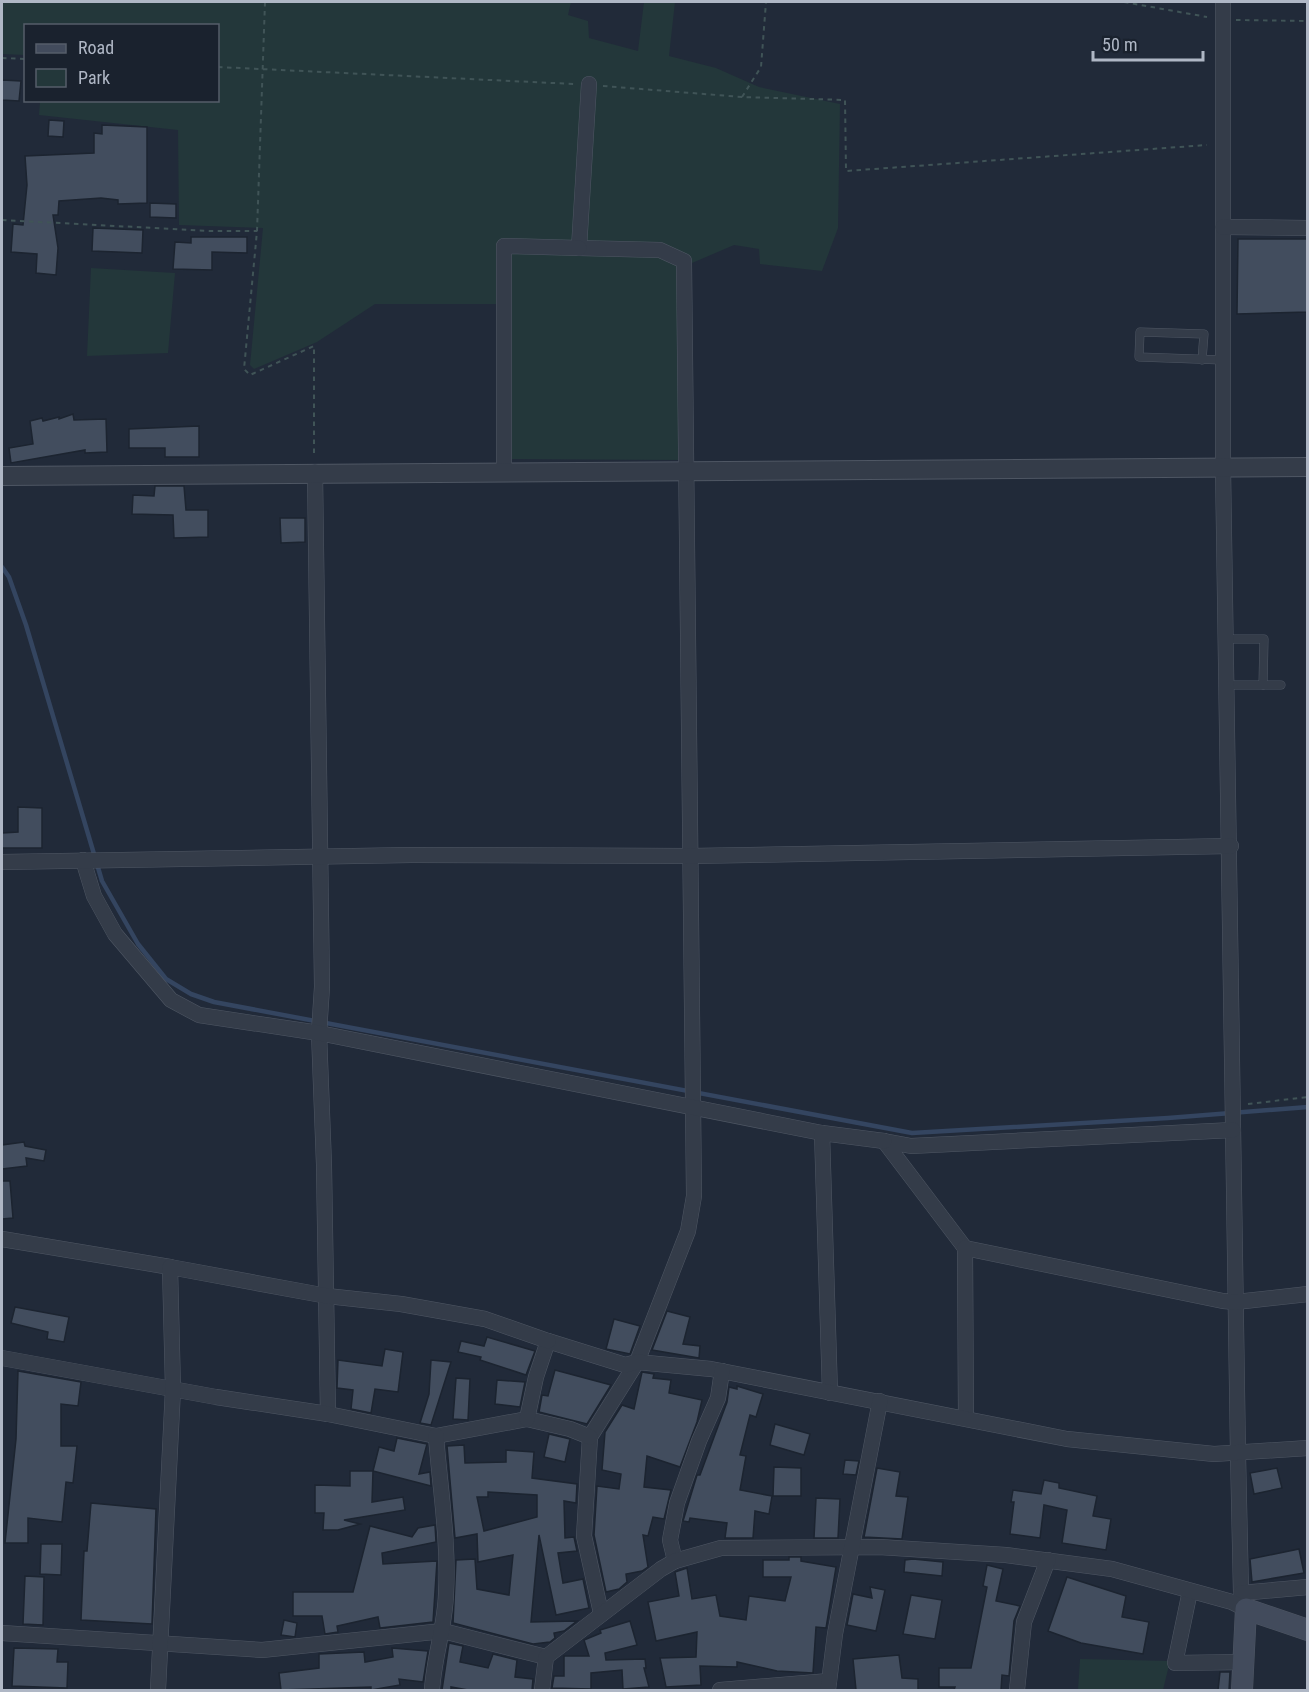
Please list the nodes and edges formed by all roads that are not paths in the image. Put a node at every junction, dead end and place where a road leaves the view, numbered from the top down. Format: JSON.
{"nodes":[{"id":1,"x":1223,"y":2,"type":"edge"},
{"id":2,"x":589,"y":84,"type":"road end"},
{"id":3,"x":1223,"y":227,"type":"junction"},
{"id":4,"x":1308,"y":228,"type":"edge"},
{"id":5,"x":579,"y":248,"type":"junction"},
{"id":6,"x":1202,"y":360,"type":"junction"},
{"id":7,"x":1223,"y":360,"type":"junction"},
{"id":8,"x":1222,"y":467,"type":"junction"},
{"id":9,"x":1308,"y":467,"type":"edge"},
{"id":10,"x":684,"y":471,"type":"junction"},
{"id":11,"x":315,"y":472,"type":"junction"},
{"id":12,"x":504,"y":472,"type":"junction"},
{"id":13,"x":2,"y":476,"type":"edge"},
{"id":14,"x":1227,"y":639,"type":"junction"},
{"id":15,"x":1228,"y":685,"type":"junction"},
{"id":16,"x":1263,"y":685,"type":"junction"},
{"id":17,"x":1281,"y":685,"type":"dead end"},
{"id":18,"x":1230,"y":846,"type":"junction"},
{"id":19,"x":690,"y":856,"type":"junction"},
{"id":20,"x":319,"y":859,"type":"junction"},
{"id":21,"x":83,"y":860,"type":"junction"},
{"id":22,"x":2,"y":862,"type":"edge"},
{"id":23,"x":319,"y":1033,"type":"junction"},
{"id":24,"x":692,"y":1106,"type":"junction"},
{"id":25,"x":1233,"y":1130,"type":"junction"},
{"id":26,"x":822,"y":1133,"type":"junction"},
{"id":27,"x":884,"y":1141,"type":"junction"},
{"id":28,"x":2,"y":1239,"type":"edge"},
{"id":29,"x":965,"y":1248,"type":"junction"},
{"id":30,"x":170,"y":1267,"type":"junction"},
{"id":31,"x":1308,"y":1294,"type":"edge"},
{"id":32,"x":327,"y":1296,"type":"junction"},
{"id":33,"x":1236,"y":1302,"type":"junction"},
{"id":34,"x":548,"y":1341,"type":"junction"},
{"id":35,"x":2,"y":1358,"type":"edge"},
{"id":36,"x":637,"y":1362,"type":"junction"},
{"id":37,"x":722,"y":1371,"type":"junction"},
{"id":38,"x":173,"y":1389,"type":"junction"},
{"id":39,"x":830,"y":1393,"type":"junction"},
{"id":40,"x":880,"y":1401,"type":"junction"},
{"id":41,"x":328,"y":1414,"type":"junction"},
{"id":42,"x":966,"y":1418,"type":"junction"},
{"id":43,"x":527,"y":1419,"type":"junction"},
{"id":44,"x":436,"y":1436,"type":"junction"},
{"id":45,"x":590,"y":1437,"type":"junction"},
{"id":46,"x":1308,"y":1448,"type":"edge"},
{"id":47,"x":1238,"y":1454,"type":"junction"},
{"id":48,"x":851,"y":1548,"type":"junction"},
{"id":49,"x":1047,"y":1560,"type":"junction"},
{"id":50,"x":675,"y":1561,"type":"junction"},
{"id":51,"x":1308,"y":1587,"type":"edge"},
{"id":52,"x":1190,"y":1591,"type":"junction"},
{"id":53,"x":1244,"y":1601,"type":"junction"},
{"id":54,"x":602,"y":1613,"type":"junction"},
{"id":55,"x":1308,"y":1630,"type":"edge"},
{"id":56,"x":443,"y":1631,"type":"junction"},
{"id":57,"x":2,"y":1633,"type":"edge"},
{"id":58,"x":161,"y":1643,"type":"junction"},
{"id":59,"x":546,"y":1657,"type":"junction"},
{"id":60,"x":1243,"y":1662,"type":"junction"},
{"id":61,"x":829,"y":1686,"type":"edge"},
{"id":62,"x":158,"y":1690,"type":"edge"},
{"id":63,"x":432,"y":1690,"type":"edge"},
{"id":64,"x":542,"y":1690,"type":"edge"},
{"id":65,"x":720,"y":1690,"type":"edge"},
{"id":66,"x":1017,"y":1690,"type":"edge"},
{"id":67,"x":1242,"y":1690,"type":"edge"}],
"edges":[{"from":1,"to":3,"type":"street"},
{"from":2,"to":5,"type":"street"},
{"from":3,"to":4,"type":"street"},
{"from":3,"to":7,"type":"street"},
{"from":5,"to":10,"type":"street"},
{"from":5,"to":12,"type":"street"},
{"from":6,"to":6,"type":"lane"},
{"from":6,"to":7,"type":"lane"},
{"from":7,"to":8,"type":"street"},
{"from":8,"to":9,"type":"street"},
{"from":8,"to":10,"type":"street"},
{"from":8,"to":14,"type":"street"},
{"from":10,"to":12,"type":"street"},
{"from":10,"to":19,"type":"street"},
{"from":11,"to":12,"type":"street"},
{"from":11,"to":13,"type":"street"},
{"from":11,"to":20,"type":"street"},
{"from":14,"to":15,"type":"street"},
{"from":14,"to":16,"type":"lane"},
{"from":15,"to":16,"type":"lane"},
{"from":15,"to":18,"type":"street"},
{"from":16,"to":17,"type":"lane"},
{"from":18,"to":19,"type":"street"},
{"from":18,"to":25,"type":"street"},
{"from":19,"to":20,"type":"street"},
{"from":19,"to":24,"type":"street"},
{"from":20,"to":21,"type":"street"},
{"from":20,"to":23,"type":"street"},
{"from":21,"to":22,"type":"street"},
{"from":21,"to":23,"type":"street"},
{"from":23,"to":24,"type":"street"},
{"from":23,"to":32,"type":"street"},
{"from":24,"to":26,"type":"street"},
{"from":24,"to":36,"type":"street"},
{"from":25,"to":27,"type":"street"},
{"from":25,"to":33,"type":"street"},
{"from":26,"to":27,"type":"street"},
{"from":26,"to":39,"type":"street"},
{"from":27,"to":29,"type":"street"},
{"from":28,"to":30,"type":"street"},
{"from":29,"to":33,"type":"street"},
{"from":29,"to":42,"type":"street"},
{"from":30,"to":32,"type":"street"},
{"from":30,"to":38,"type":"street"},
{"from":31,"to":33,"type":"street"},
{"from":32,"to":34,"type":"street"},
{"from":32,"to":41,"type":"street"},
{"from":33,"to":47,"type":"street"},
{"from":34,"to":36,"type":"street"},
{"from":34,"to":43,"type":"street"},
{"from":35,"to":38,"type":"street"},
{"from":36,"to":37,"type":"street"},
{"from":36,"to":45,"type":"street"},
{"from":37,"to":39,"type":"street"},
{"from":37,"to":50,"type":"street"},
{"from":38,"to":41,"type":"street"},
{"from":38,"to":58,"type":"street"},
{"from":39,"to":40,"type":"street"},
{"from":40,"to":42,"type":"street"},
{"from":40,"to":48,"type":"street"},
{"from":41,"to":44,"type":"street"},
{"from":42,"to":47,"type":"street"},
{"from":43,"to":44,"type":"street"},
{"from":43,"to":45,"type":"street"},
{"from":44,"to":56,"type":"street"},
{"from":45,"to":54,"type":"street"},
{"from":46,"to":47,"type":"street"},
{"from":47,"to":53,"type":"street"},
{"from":48,"to":49,"type":"street"},
{"from":48,"to":50,"type":"street"},
{"from":48,"to":61,"type":"street"},
{"from":49,"to":52,"type":"street"},
{"from":49,"to":66,"type":"street"},
{"from":50,"to":54,"type":"street"},
{"from":51,"to":53,"type":"street"},
{"from":52,"to":53,"type":"street"},
{"from":52,"to":60,"type":"street"},
{"from":53,"to":55,"type":"main road"},
{"from":53,"to":60,"type":"main road"},
{"from":54,"to":59,"type":"street"},
{"from":56,"to":58,"type":"street"},
{"from":56,"to":59,"type":"street"},
{"from":56,"to":63,"type":"street"},
{"from":57,"to":58,"type":"street"},
{"from":58,"to":62,"type":"street"},
{"from":59,"to":64,"type":"street"},
{"from":60,"to":67,"type":"main road"},
{"from":61,"to":65,"type":"street"}]}
